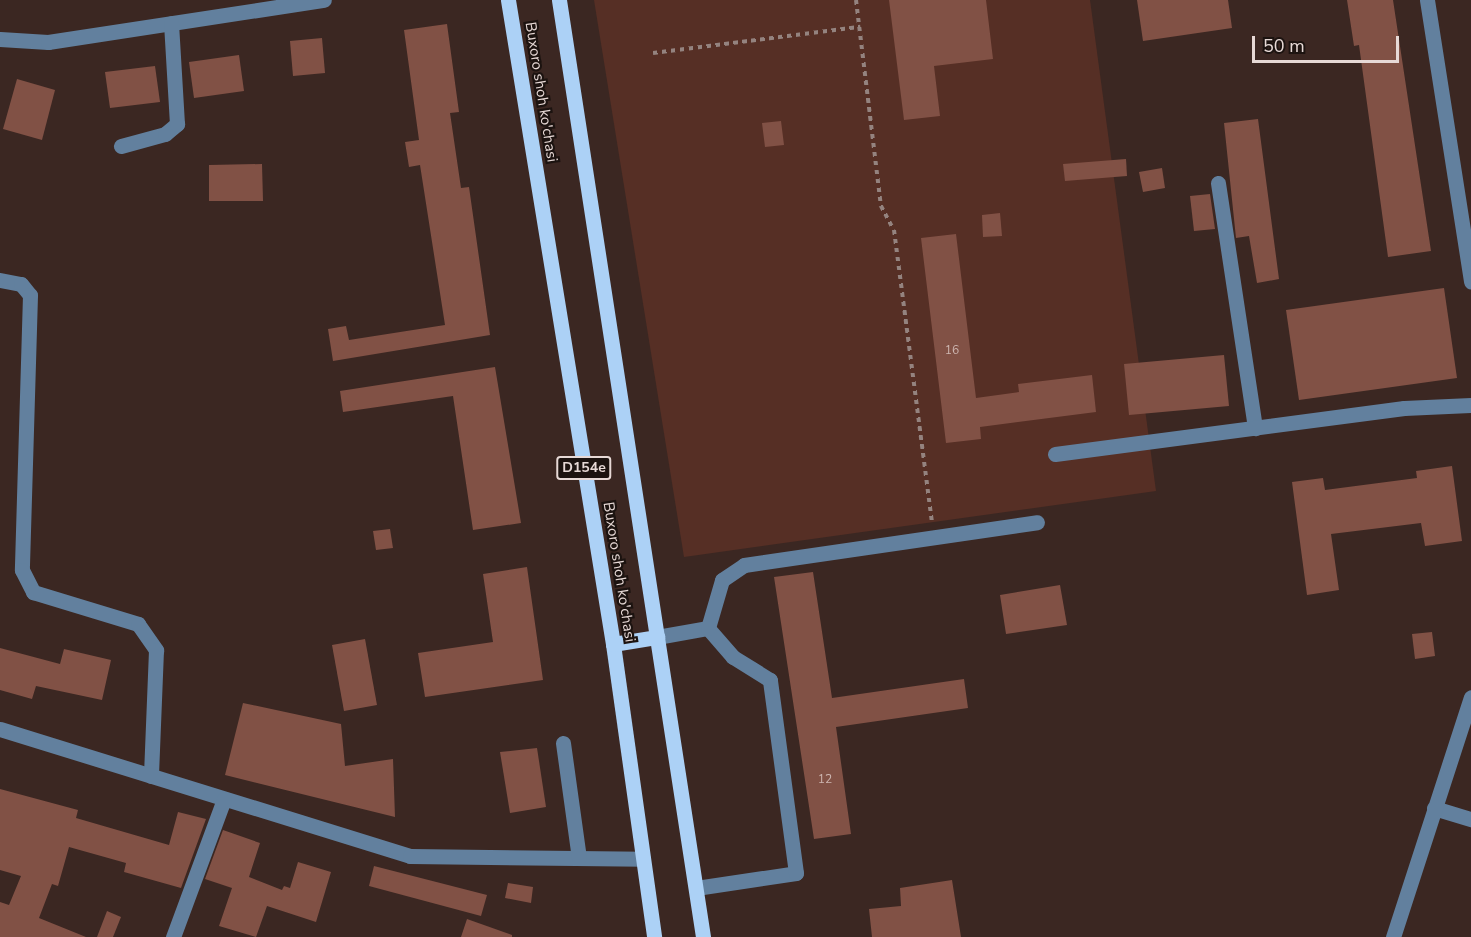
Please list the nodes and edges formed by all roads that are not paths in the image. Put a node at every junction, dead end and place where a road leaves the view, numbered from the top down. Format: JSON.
{"nodes":[{"id":1,"x":324,"y":0,"type":"edge"},
{"id":2,"x":508,"y":0,"type":"edge"},
{"id":3,"x":559,"y":0,"type":"edge"},
{"id":4,"x":1427,"y":0,"type":"edge"},
{"id":5,"x":241,"y":6,"type":"edge"},
{"id":6,"x":171,"y":23,"type":"junction"},
{"id":7,"x":0,"y":39,"type":"edge"},
{"id":8,"x":120,"y":146,"type":"dead end"},
{"id":9,"x":1218,"y":183,"type":"dead end"},
{"id":10,"x":0,"y":280,"type":"edge"},
{"id":11,"x":1471,"y":282,"type":"edge"},
{"id":12,"x":1471,"y":405,"type":"edge"},
{"id":13,"x":1255,"y":428,"type":"junction"},
{"id":14,"x":1055,"y":454,"type":"dead end"},
{"id":15,"x":1037,"y":522,"type":"dead end"},
{"id":16,"x":708,"y":628,"type":"junction"},
{"id":17,"x":657,"y":637,"type":"junction"},
{"id":18,"x":613,"y":644,"type":"junction"},
{"id":19,"x":1471,"y":697,"type":"edge"},
{"id":20,"x":0,"y":729,"type":"edge"},
{"id":21,"x":562,"y":743,"type":"dead end"},
{"id":22,"x":151,"y":776,"type":"junction"},
{"id":23,"x":224,"y":799,"type":"junction"},
{"id":24,"x":1434,"y":808,"type":"junction"},
{"id":25,"x":1471,"y":819,"type":"edge"},
{"id":26,"x":579,"y":858,"type":"junction"},
{"id":27,"x":643,"y":858,"type":"junction"},
{"id":28,"x":696,"y":888,"type":"junction"},
{"id":29,"x":173,"y":937,"type":"edge"},
{"id":30,"x":654,"y":937,"type":"edge"},
{"id":31,"x":703,"y":937,"type":"edge"},
{"id":32,"x":1393,"y":937,"type":"edge"}],
"edges":[{"from":1,"to":5,"type":"street"},
{"from":2,"to":18,"type":"main road","name":"Buxoro shoh ko'chasi","number":"D154e"},
{"from":3,"to":17,"type":"main road","name":"Buxoro shoh ko'chasi","number":"D154e"},
{"from":4,"to":11,"type":"street"},
{"from":5,"to":6,"type":"street"},
{"from":6,"to":7,"type":"street"},
{"from":6,"to":8,"type":"street"},
{"from":9,"to":13,"type":"street"},
{"from":10,"to":22,"type":"street"},
{"from":12,"to":13,"type":"street"},
{"from":13,"to":14,"type":"street"},
{"from":15,"to":16,"type":"street"},
{"from":16,"to":17,"type":"street"},
{"from":16,"to":28,"type":"street"},
{"from":17,"to":18,"type":"main road"},
{"from":17,"to":28,"type":"main road","name":"Buxoro shoh ko'chasi","number":"D154e"},
{"from":18,"to":27,"type":"main road","name":"Buxoro shoh ko'chasi","number":"D154e"},
{"from":19,"to":24,"type":"street"},
{"from":20,"to":22,"type":"street"},
{"from":21,"to":26,"type":"street"},
{"from":22,"to":23,"type":"street"},
{"from":23,"to":26,"type":"street"},
{"from":23,"to":29,"type":"street"},
{"from":24,"to":25,"type":"street"},
{"from":24,"to":32,"type":"street"},
{"from":26,"to":27,"type":"street"},
{"from":27,"to":30,"type":"main road","name":"Buxoro shoh ko'chasi","number":"D154e"},
{"from":28,"to":31,"type":"main road","name":"Buxoro shoh ko'chasi","number":"D154e"}]}
